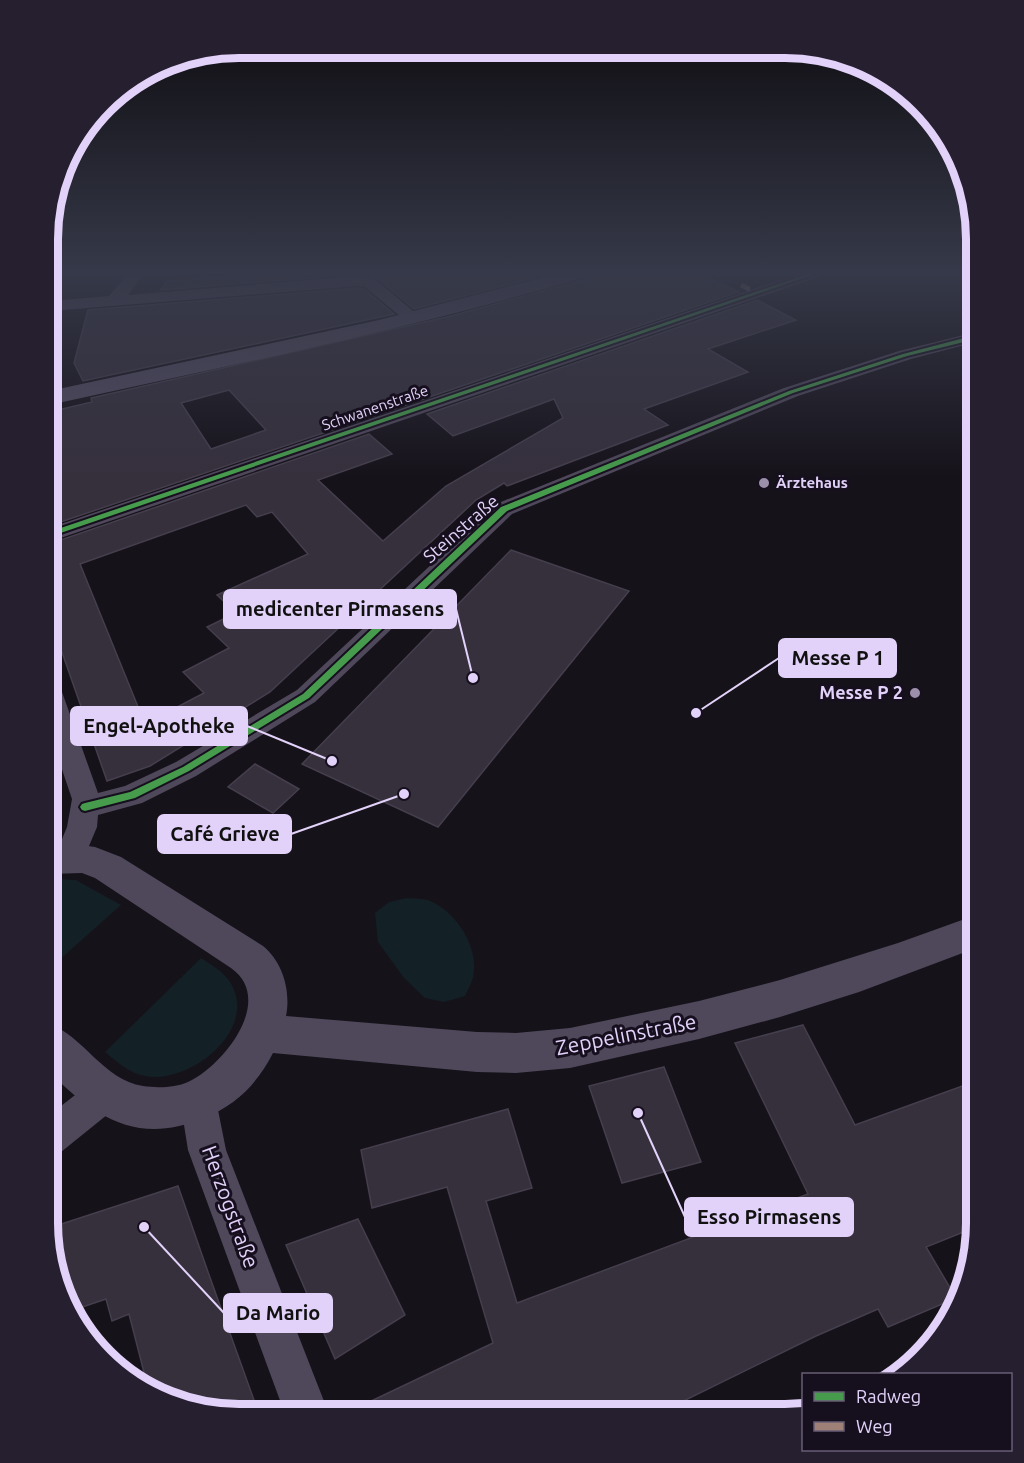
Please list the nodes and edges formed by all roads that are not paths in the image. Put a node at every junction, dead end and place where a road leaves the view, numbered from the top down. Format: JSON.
{"nodes":[{"id":1,"x":299,"y":342,"type":"edge"},
{"id":2,"x":612,"y":342,"type":"edge"},
{"id":3,"x":955,"y":342,"type":"edge"},
{"id":4,"x":58,"y":396,"type":"edge"},
{"id":5,"x":58,"y":532,"type":"edge"},
{"id":6,"x":58,"y":718,"type":"edge"},
{"id":7,"x":85,"y":807,"type":"junction"},
{"id":8,"x":59,"y":858,"type":"edge"},
{"id":9,"x":965,"y":935,"type":"edge"},
{"id":10,"x":262,"y":1033,"type":"junction"},
{"id":11,"x":58,"y":1051,"type":"edge"},
{"id":12,"x":105,"y":1094,"type":"junction"},
{"id":13,"x":198,"y":1100,"type":"junction"},
{"id":14,"x":58,"y":1130,"type":"edge"},
{"id":15,"x":304,"y":1405,"type":"edge"}],
"edges":[{"from":1,"to":4,"type":"main road"},
{"from":2,"to":5,"type":"street","name":"Schwanenstraße"},
{"from":3,"to":7,"type":"street","name":"Steinstraße"},
{"from":6,"to":7,"type":"street"},
{"from":7,"to":8,"type":"street"},
{"from":8,"to":10,"type":"street"},
{"from":9,"to":10,"type":"street","name":"Zeppelinstraße"},
{"from":10,"to":13,"type":"street"},
{"from":11,"to":12,"type":"street"},
{"from":12,"to":13,"type":"street"},
{"from":12,"to":14,"type":"street"},
{"from":13,"to":15,"type":"street","name":"Herzogstraße"}]}
